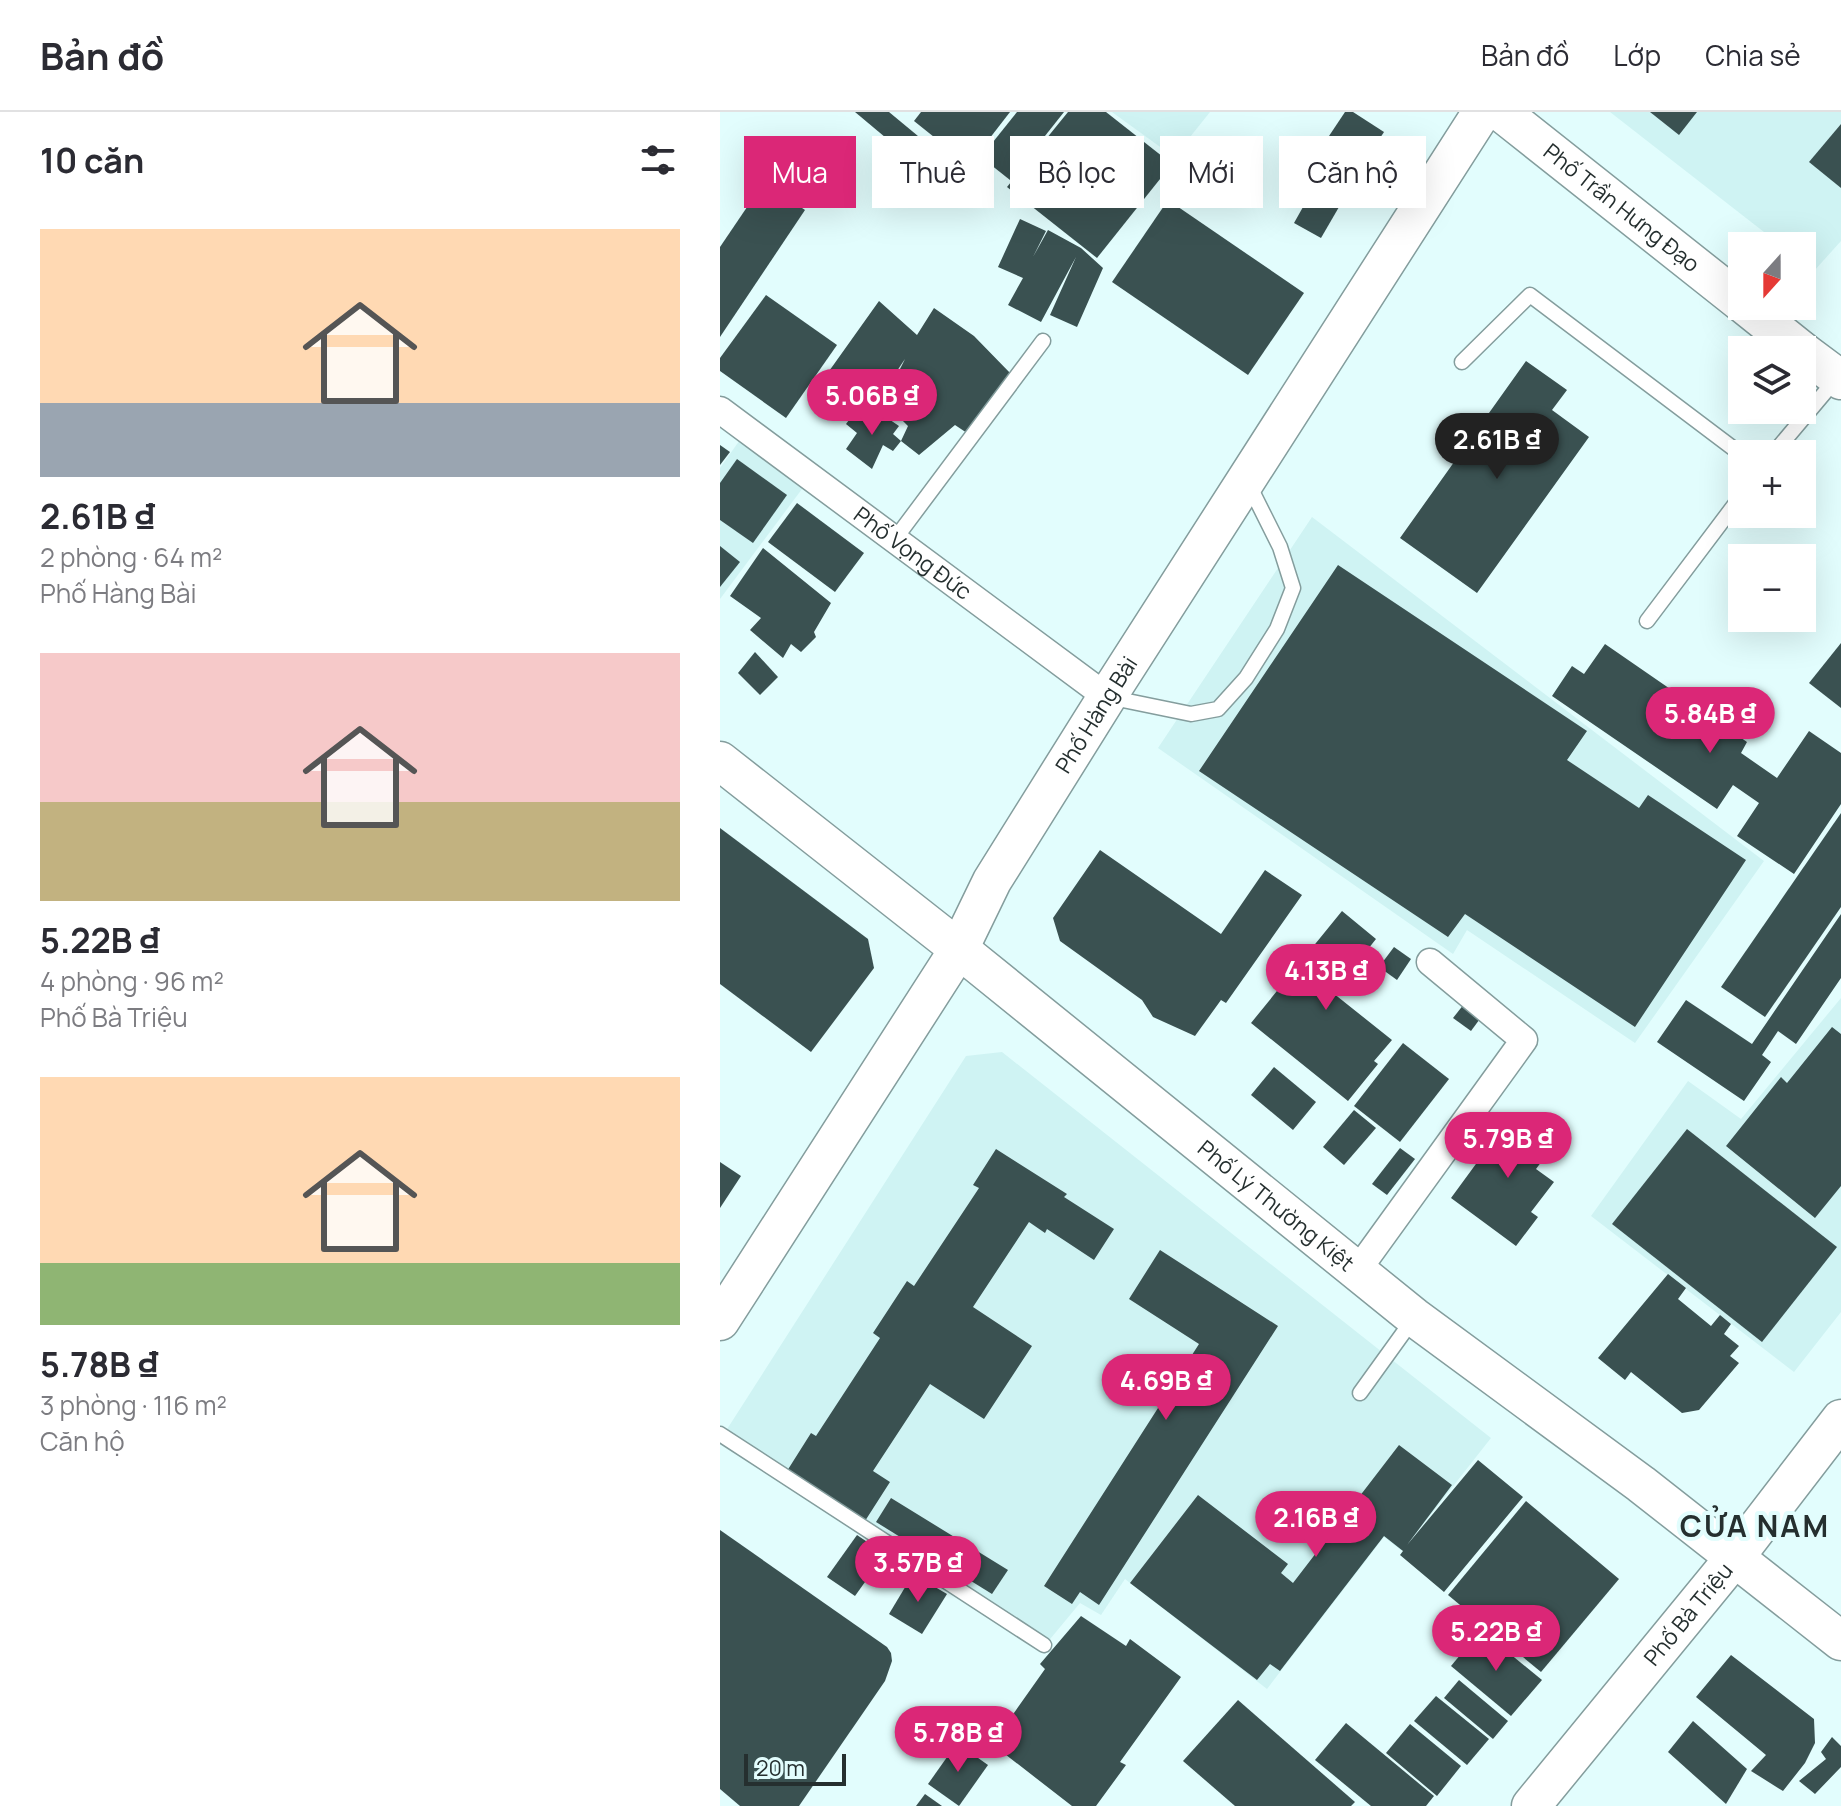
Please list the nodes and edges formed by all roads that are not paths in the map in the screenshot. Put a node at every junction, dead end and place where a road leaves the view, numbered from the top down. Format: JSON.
{"nodes":[{"id":1,"x":1482,"y":112,"type":"edge"},
{"id":2,"x":1501,"y":112,"type":"edge"},
{"id":3,"x":1728,"y":291,"type":"edge"},
{"id":4,"x":1764,"y":320,"type":"edge"},
{"id":5,"x":1784,"y":336,"type":"edge"},
{"id":6,"x":1043,"y":341,"type":"dead end"},
{"id":7,"x":1816,"y":361,"type":"edge"},
{"id":8,"x":1462,"y":362,"type":"dead end"},
{"id":9,"x":1839,"y":379,"type":"edge"},
{"id":10,"x":720,"y":410,"type":"edge"},
{"id":11,"x":1785,"y":440,"type":"edge"},
{"id":12,"x":1728,"y":444,"type":"edge"},
{"id":13,"x":1246,"y":479,"type":"junction"},
{"id":14,"x":1728,"y":514,"type":"edge"},
{"id":15,"x":895,"y":539,"type":"junction"},
{"id":16,"x":1647,"y":621,"type":"dead end"},
{"id":17,"x":1107,"y":697,"type":"junction"},
{"id":18,"x":723,"y":770,"type":"edge"},
{"id":19,"x":959,"y":949,"type":"junction"},
{"id":20,"x":1430,"y":962,"type":"dead end"},
{"id":21,"x":1357,"y":1271,"type":"junction"},
{"id":22,"x":1414,"y":1317,"type":"junction"},
{"id":23,"x":720,"y":1321,"type":"edge"},
{"id":24,"x":1360,"y":1393,"type":"dead end"},
{"id":25,"x":1841,"y":1419,"type":"edge"},
{"id":26,"x":720,"y":1434,"type":"edge"},
{"id":27,"x":1735,"y":1557,"type":"junction"},
{"id":28,"x":1841,"y":1641,"type":"edge"},
{"id":29,"x":1044,"y":1645,"type":"dead end"},
{"id":30,"x":1531,"y":1806,"type":"edge"}],
"edges":[{"from":1,"to":13,"type":"main road","name":"Phố Hàng Bài"},
{"from":2,"to":3,"type":"main road","name":"Phố Trần Hưng Đạo"},
{"from":4,"to":5,"type":"main road","name":"Phố Trần Hưng Đạo"},
{"from":6,"to":15,"type":"lane"},
{"from":7,"to":9,"type":"main road","name":"Phố Trần Hưng Đạo"},
{"from":8,"to":12,"type":"lane"},
{"from":9,"to":11,"type":"lane"},
{"from":10,"to":15,"type":"street","name":"Phố Vọng Đức"},
{"from":13,"to":17,"type":"main road","name":"Phố Hàng Bài"},
{"from":13,"to":17,"type":"lane"},
{"from":14,"to":16,"type":"lane"},
{"from":15,"to":17,"type":"street","name":"Phố Vọng Đức"},
{"from":17,"to":19,"type":"main road","name":"Phố Hàng Bài"},
{"from":18,"to":19,"type":"main road","name":"Phố Lý Thường Kiệt"},
{"from":19,"to":21,"type":"main road","name":"Phố Lý Thường Kiệt"},
{"from":19,"to":23,"type":"main road","name":"Phố Hàng Bài"},
{"from":20,"to":21,"type":"street"},
{"from":21,"to":22,"type":"main road","name":"Phố Lý Thường Kiệt"},
{"from":22,"to":24,"type":"lane"},
{"from":22,"to":27,"type":"main road","name":"Phố Lý Thường Kiệt"},
{"from":25,"to":27,"type":"main road","name":"Phố Bà Triệu"},
{"from":26,"to":29,"type":"lane"},
{"from":27,"to":28,"type":"main road","name":"Phố Lý Thường Kiệt"},
{"from":27,"to":30,"type":"main road","name":"Phố Bà Triệu"}]}
